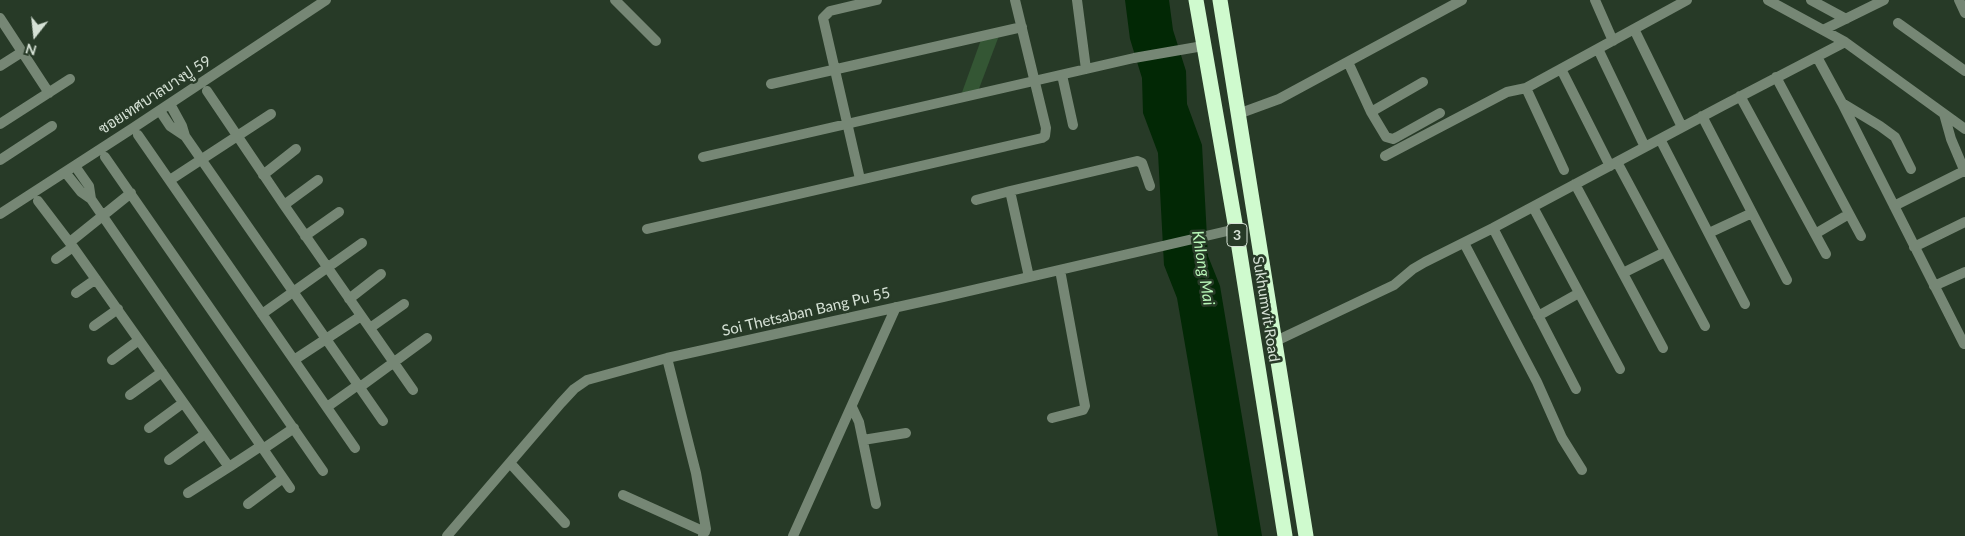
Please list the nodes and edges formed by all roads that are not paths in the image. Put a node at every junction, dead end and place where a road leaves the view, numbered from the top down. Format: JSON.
{"nodes":[{"id":1,"x":326,"y":0,"type":"edge"},
{"id":2,"x":615,"y":0,"type":"edge"},
{"id":3,"x":878,"y":0,"type":"edge"},
{"id":4,"x":1015,"y":0,"type":"edge"},
{"id":5,"x":1077,"y":0,"type":"edge"},
{"id":6,"x":1196,"y":0,"type":"edge"},
{"id":7,"x":1220,"y":0,"type":"edge"},
{"id":8,"x":1462,"y":0,"type":"edge"},
{"id":9,"x":1594,"y":0,"type":"edge"},
{"id":10,"x":1687,"y":0,"type":"edge"},
{"id":11,"x":1768,"y":0,"type":"edge"},
{"id":12,"x":1811,"y":0,"type":"edge"},
{"id":13,"x":1959,"y":0,"type":"edge"},
{"id":14,"x":1878,"y":1,"type":"edge"},
{"id":15,"x":1965,"y":13,"type":"edge"},
{"id":16,"x":0,"y":18,"type":"edge"},
{"id":17,"x":1846,"y":19,"type":"junction"},
{"id":18,"x":1898,"y":22,"type":"dead end"},
{"id":19,"x":1022,"y":27,"type":"junction"},
{"id":20,"x":1634,"y":29,"type":"junction"},
{"id":21,"x":1823,"y":30,"type":"junction"},
{"id":22,"x":656,"y":40,"type":"dead end"},
{"id":23,"x":1613,"y":41,"type":"junction"},
{"id":24,"x":1845,"y":42,"type":"junction"},
{"id":25,"x":1203,"y":46,"type":"junction"},
{"id":26,"x":1598,"y":49,"type":"junction"},
{"id":27,"x":22,"y":52,"type":"junction"},
{"id":28,"x":1817,"y":56,"type":"junction"},
{"id":29,"x":1348,"y":62,"type":"junction"},
{"id":30,"x":0,"y":66,"type":"edge"},
{"id":31,"x":835,"y":69,"type":"junction"},
{"id":32,"x":1086,"y":69,"type":"junction"},
{"id":33,"x":1561,"y":69,"type":"junction"},
{"id":34,"x":1965,"y":71,"type":"edge"},
{"id":35,"x":1062,"y":75,"type":"junction"},
{"id":36,"x":1776,"y":77,"type":"junction"},
{"id":37,"x":70,"y":79,"type":"dead end"},
{"id":38,"x":1035,"y":81,"type":"junction"},
{"id":39,"x":1423,"y":82,"type":"dead end"},
{"id":40,"x":771,"y":84,"type":"dead end"},
{"id":41,"x":1526,"y":88,"type":"junction"},
{"id":42,"x":207,"y":91,"type":"dead end"},
{"id":43,"x":49,"y":93,"type":"junction"},
{"id":44,"x":1740,"y":96,"type":"junction"},
{"id":45,"x":1842,"y":103,"type":"junction"},
{"id":46,"x":170,"y":104,"type":"junction"},
{"id":47,"x":160,"y":111,"type":"junction"},
{"id":48,"x":1371,"y":112,"type":"junction"},
{"id":49,"x":1440,"y":113,"type":"dead end"},
{"id":50,"x":271,"y":114,"type":"dead end"},
{"id":51,"x":1238,"y":114,"type":"junction"},
{"id":52,"x":1944,"y":114,"type":"junction"},
{"id":53,"x":1702,"y":116,"type":"junction"},
{"id":54,"x":0,"y":124,"type":"edge"},
{"id":55,"x":848,"y":124,"type":"junction"},
{"id":56,"x":1073,"y":125,"type":"dead end"},
{"id":57,"x":52,"y":126,"type":"dead end"},
{"id":58,"x":1682,"y":127,"type":"junction"},
{"id":59,"x":1965,"y":129,"type":"edge"},
{"id":60,"x":138,"y":135,"type":"dead end"},
{"id":61,"x":185,"y":136,"type":"junction"},
{"id":62,"x":238,"y":137,"type":"junction"},
{"id":63,"x":1660,"y":139,"type":"junction"},
{"id":64,"x":1645,"y":147,"type":"junction"},
{"id":65,"x":296,"y":150,"type":"dead end"},
{"id":66,"x":1385,"y":156,"type":"dead end"},
{"id":67,"x":106,"y":157,"type":"dead end"},
{"id":68,"x":703,"y":157,"type":"dead end"},
{"id":69,"x":0,"y":160,"type":"edge"},
{"id":70,"x":202,"y":160,"type":"junction"},
{"id":71,"x":1613,"y":164,"type":"junction"},
{"id":72,"x":70,"y":169,"type":"junction"},
{"id":73,"x":1911,"y":169,"type":"dead end"},
{"id":74,"x":1564,"y":170,"type":"dead end"},
{"id":75,"x":1965,"y":171,"type":"edge"},
{"id":76,"x":263,"y":175,"type":"junction"},
{"id":77,"x":860,"y":179,"type":"junction"},
{"id":78,"x":170,"y":180,"type":"junction"},
{"id":79,"x":318,"y":180,"type":"dead end"},
{"id":80,"x":1575,"y":184,"type":"junction"},
{"id":81,"x":1150,"y":186,"type":"dead end"},
{"id":82,"x":1010,"y":191,"type":"junction"},
{"id":83,"x":131,"y":193,"type":"junction"},
{"id":84,"x":976,"y":200,"type":"dead end"},
{"id":85,"x":38,"y":201,"type":"dead end"},
{"id":86,"x":284,"y":205,"type":"junction"},
{"id":87,"x":1894,"y":206,"type":"junction"},
{"id":88,"x":1533,"y":207,"type":"junction"},
{"id":89,"x":339,"y":212,"type":"dead end"},
{"id":90,"x":1752,"y":213,"type":"junction"},
{"id":91,"x":0,"y":214,"type":"edge"},
{"id":92,"x":1849,"y":214,"type":"junction"},
{"id":93,"x":102,"y":216,"type":"junction"},
{"id":94,"x":1965,"y":222,"type":"edge"},
{"id":95,"x":1493,"y":228,"type":"junction"},
{"id":96,"x":647,"y":229,"type":"dead end"},
{"id":97,"x":1236,"y":229,"type":"junction"},
{"id":98,"x":1709,"y":233,"type":"junction"},
{"id":99,"x":1815,"y":234,"type":"junction"},
{"id":100,"x":305,"y":236,"type":"junction"},
{"id":101,"x":1861,"y":236,"type":"dead end"},
{"id":102,"x":362,"y":243,"type":"dead end"},
{"id":103,"x":1464,"y":243,"type":"junction"},
{"id":104,"x":72,"y":244,"type":"junction"},
{"id":105,"x":1914,"y":247,"type":"junction"},
{"id":106,"x":1665,"y":252,"type":"junction"},
{"id":107,"x":1826,"y":254,"type":"dead end"},
{"id":108,"x":56,"y":259,"type":"dead end"},
{"id":109,"x":327,"y":268,"type":"junction"},
{"id":110,"x":1060,"y":270,"type":"junction"},
{"id":111,"x":1965,"y":272,"type":"edge"},
{"id":112,"x":1622,"y":273,"type":"junction"},
{"id":113,"x":381,"y":274,"type":"dead end"},
{"id":114,"x":1029,"y":277,"type":"junction"},
{"id":115,"x":96,"y":278,"type":"junction"},
{"id":116,"x":1787,"y":280,"type":"dead end"},
{"id":117,"x":1934,"y":286,"type":"junction"},
{"id":118,"x":293,"y":291,"type":"junction"},
{"id":119,"x":76,"y":293,"type":"dead end"},
{"id":120,"x":1579,"y":293,"type":"junction"},
{"id":121,"x":349,"y":299,"type":"junction"},
{"id":122,"x":404,"y":304,"type":"dead end"},
{"id":123,"x":1745,"y":304,"type":"dead end"},
{"id":124,"x":896,"y":308,"type":"junction"},
{"id":125,"x":118,"y":310,"type":"junction"},
{"id":126,"x":262,"y":314,"type":"junction"},
{"id":127,"x":361,"y":316,"type":"junction"},
{"id":128,"x":1538,"y":316,"type":"junction"},
{"id":129,"x":1965,"y":322,"type":"edge"},
{"id":130,"x":94,"y":326,"type":"dead end"},
{"id":131,"x":1705,"y":326,"type":"dead end"},
{"id":132,"x":1955,"y":326,"type":"junction"},
{"id":133,"x":370,"y":328,"type":"junction"},
{"id":134,"x":326,"y":338,"type":"junction"},
{"id":135,"x":428,"y":338,"type":"dead end"},
{"id":136,"x":139,"y":340,"type":"junction"},
{"id":137,"x":1276,"y":341,"type":"junction"},
{"id":138,"x":1964,"y":344,"type":"edge"},
{"id":139,"x":1663,"y":348,"type":"dead end"},
{"id":140,"x":667,"y":358,"type":"junction"},
{"id":141,"x":112,"y":360,"type":"dead end"},
{"id":142,"x":294,"y":360,"type":"junction"},
{"id":143,"x":393,"y":362,"type":"junction"},
{"id":144,"x":1620,"y":369,"type":"dead end"},
{"id":145,"x":162,"y":372,"type":"junction"},
{"id":146,"x":359,"y":386,"type":"junction"},
{"id":147,"x":1576,"y":389,"type":"dead end"},
{"id":148,"x":413,"y":390,"type":"dead end"},
{"id":149,"x":130,"y":395,"type":"dead end"},
{"id":150,"x":183,"y":403,"type":"junction"},
{"id":151,"x":327,"y":407,"type":"junction"},
{"id":152,"x":852,"y":407,"type":"junction"},
{"id":153,"x":1052,"y":418,"type":"dead end"},
{"id":154,"x":383,"y":421,"type":"dead end"},
{"id":155,"x":149,"y":428,"type":"dead end"},
{"id":156,"x":294,"y":428,"type":"junction"},
{"id":157,"x":906,"y":433,"type":"dead end"},
{"id":158,"x":205,"y":434,"type":"junction"},
{"id":159,"x":863,"y":440,"type":"junction"},
{"id":160,"x":262,"y":448,"type":"junction"},
{"id":161,"x":355,"y":448,"type":"dead end"},
{"id":162,"x":169,"y":460,"type":"dead end"},
{"id":163,"x":510,"y":463,"type":"junction"},
{"id":164,"x":229,"y":467,"type":"junction"},
{"id":165,"x":1295,"y":467,"type":"junction"},
{"id":166,"x":1274,"y":470,"type":"junction"},
{"id":167,"x":1582,"y":470,"type":"dead end"},
{"id":168,"x":324,"y":471,"type":"dead end"},
{"id":169,"x":283,"y":478,"type":"junction"},
{"id":170,"x":290,"y":488,"type":"dead end"},
{"id":171,"x":188,"y":493,"type":"dead end"},
{"id":172,"x":623,"y":495,"type":"dead end"},
{"id":173,"x":248,"y":504,"type":"dead end"},
{"id":174,"x":876,"y":504,"type":"dead end"},
{"id":175,"x":565,"y":523,"type":"dead end"},
{"id":176,"x":704,"y":534,"type":"edge"},
{"id":177,"x":447,"y":536,"type":"edge"},
{"id":178,"x":793,"y":536,"type":"edge"},
{"id":179,"x":1285,"y":536,"type":"edge"},
{"id":180,"x":1306,"y":536,"type":"edge"}],
"edges":[{"from":1,"to":46,"type":"street","name":"ซอยเทศบาลบางปู 59"},
{"from":2,"to":22,"type":"street"},
{"from":3,"to":31,"type":"street"},
{"from":4,"to":19,"type":"street"},
{"from":5,"to":32,"type":"street"},
{"from":6,"to":25,"type":"highway","name":"Sukhumvit Road","number":"3"},
{"from":7,"to":51,"type":"highway","name":"Sukhumvit Road","number":"3"},
{"from":8,"to":29,"type":"street"},
{"from":9,"to":23,"type":"street"},
{"from":10,"to":20,"type":"street"},
{"from":11,"to":21,"type":"street"},
{"from":12,"to":17,"type":"street"},
{"from":13,"to":15,"type":"street"},
{"from":14,"to":17,"type":"street"},
{"from":16,"to":27,"type":"street"},
{"from":17,"to":21,"type":"street"},
{"from":18,"to":34,"type":"street"},
{"from":19,"to":31,"type":"street"},
{"from":19,"to":38,"type":"street"},
{"from":20,"to":23,"type":"street"},
{"from":20,"to":58,"type":"street"},
{"from":21,"to":24,"type":"street"},
{"from":23,"to":26,"type":"street"},
{"from":24,"to":28,"type":"street"},
{"from":24,"to":52,"type":"street"},
{"from":25,"to":32,"type":"street"},
{"from":25,"to":97,"type":"highway","name":"Sukhumvit Road","number":"3"},
{"from":26,"to":33,"type":"street"},
{"from":26,"to":64,"type":"street"},
{"from":27,"to":30,"type":"street"},
{"from":27,"to":43,"type":"street"},
{"from":28,"to":36,"type":"street"},
{"from":28,"to":45,"type":"street"},
{"from":29,"to":48,"type":"street"},
{"from":29,"to":51,"type":"street"},
{"from":31,"to":40,"type":"street"},
{"from":31,"to":55,"type":"street"},
{"from":32,"to":35,"type":"street"},
{"from":33,"to":41,"type":"street"},
{"from":33,"to":71,"type":"street"},
{"from":35,"to":38,"type":"street"},
{"from":35,"to":56,"type":"street"},
{"from":36,"to":44,"type":"street"},
{"from":36,"to":92,"type":"street"},
{"from":37,"to":43,"type":"street"},
{"from":38,"to":55,"type":"street"},
{"from":38,"to":77,"type":"street"},
{"from":39,"to":48,"type":"street"},
{"from":41,"to":66,"type":"street"},
{"from":41,"to":74,"type":"street"},
{"from":42,"to":62,"type":"street"},
{"from":43,"to":54,"type":"street"},
{"from":44,"to":53,"type":"street"},
{"from":44,"to":99,"type":"street"},
{"from":45,"to":73,"type":"street"},
{"from":45,"to":87,"type":"street"},
{"from":46,"to":47,"type":"street","name":"ซอยเทศบาลบางปู 59"},
{"from":46,"to":61,"type":"street"},
{"from":47,"to":61,"type":"street"},
{"from":47,"to":72,"type":"street","name":"ซอยเทศบาลบางปู 59"},
{"from":48,"to":49,"type":"street"},
{"from":50,"to":62,"type":"street"},
{"from":51,"to":137,"type":"highway","name":"Sukhumvit Road","number":"3"},
{"from":52,"to":59,"type":"street"},
{"from":52,"to":75,"type":"street"},
{"from":53,"to":58,"type":"street"},
{"from":53,"to":90,"type":"street"},
{"from":55,"to":68,"type":"street"},
{"from":55,"to":77,"type":"street"},
{"from":57,"to":69,"type":"street"},
{"from":58,"to":63,"type":"street"},
{"from":60,"to":78,"type":"street"},
{"from":61,"to":70,"type":"street"},
{"from":62,"to":70,"type":"street"},
{"from":62,"to":76,"type":"street"},
{"from":63,"to":64,"type":"street"},
{"from":63,"to":98,"type":"street"},
{"from":64,"to":71,"type":"street"},
{"from":65,"to":76,"type":"street"},
{"from":67,"to":83,"type":"street"},
{"from":70,"to":78,"type":"street"},
{"from":70,"to":118,"type":"street"},
{"from":71,"to":80,"type":"street"},
{"from":71,"to":106,"type":"street"},
{"from":72,"to":91,"type":"street","name":"ซอยเทศบาลบางปู 59"},
{"from":72,"to":93,"type":"street"},
{"from":75,"to":87,"type":"street"},
{"from":76,"to":86,"type":"street"},
{"from":77,"to":96,"type":"street"},
{"from":78,"to":126,"type":"street"},
{"from":79,"to":86,"type":"street"},
{"from":80,"to":88,"type":"street"},
{"from":80,"to":112,"type":"street"},
{"from":81,"to":82,"type":"street"},
{"from":82,"to":84,"type":"street"},
{"from":82,"to":114,"type":"street"},
{"from":83,"to":93,"type":"street"},
{"from":83,"to":156,"type":"street"},
{"from":85,"to":104,"type":"street"},
{"from":86,"to":100,"type":"street"},
{"from":87,"to":105,"type":"street"},
{"from":88,"to":95,"type":"street"},
{"from":88,"to":120,"type":"street"},
{"from":89,"to":100,"type":"street"},
{"from":90,"to":98,"type":"street"},
{"from":90,"to":116,"type":"street"},
{"from":92,"to":99,"type":"street"},
{"from":92,"to":101,"type":"street"},
{"from":93,"to":104,"type":"street"},
{"from":93,"to":160,"type":"street"},
{"from":94,"to":105,"type":"street"},
{"from":95,"to":103,"type":"street"},
{"from":95,"to":128,"type":"street"},
{"from":97,"to":110,"type":"street","name":"Soi Thetsaban Bang Pu 55"},
{"from":97,"to":166,"type":"highway","name":"Sukhumvit Road","number":"3"},
{"from":98,"to":123,"type":"street"},
{"from":99,"to":107,"type":"street"},
{"from":100,"to":109,"type":"street"},
{"from":102,"to":109,"type":"street"},
{"from":103,"to":137,"type":"street"},
{"from":103,"to":167,"type":"street"},
{"from":104,"to":108,"type":"street"},
{"from":104,"to":115,"type":"street"},
{"from":105,"to":117,"type":"street"},
{"from":106,"to":112,"type":"street"},
{"from":106,"to":131,"type":"street"},
{"from":109,"to":118,"type":"street"},
{"from":109,"to":121,"type":"street"},
{"from":110,"to":114,"type":"street","name":"Soi Thetsaban Bang Pu 55"},
{"from":110,"to":153,"type":"street"},
{"from":111,"to":117,"type":"street"},
{"from":112,"to":139,"type":"street"},
{"from":113,"to":121,"type":"street"},
{"from":114,"to":124,"type":"street","name":"Soi Thetsaban Bang Pu 55"},
{"from":115,"to":119,"type":"street"},
{"from":115,"to":125,"type":"street"},
{"from":117,"to":132,"type":"street"},
{"from":118,"to":126,"type":"street"},
{"from":118,"to":134,"type":"street"},
{"from":120,"to":128,"type":"street"},
{"from":120,"to":144,"type":"street"},
{"from":121,"to":127,"type":"street"},
{"from":122,"to":133,"type":"street"},
{"from":124,"to":140,"type":"street","name":"Soi Thetsaban Bang Pu 55"},
{"from":124,"to":152,"type":"street"},
{"from":125,"to":130,"type":"street"},
{"from":125,"to":136,"type":"street"},
{"from":126,"to":142,"type":"street"},
{"from":127,"to":133,"type":"street"},
{"from":127,"to":134,"type":"street"},
{"from":128,"to":147,"type":"street"},
{"from":129,"to":132,"type":"street"},
{"from":132,"to":138,"type":"street"},
{"from":133,"to":143,"type":"street"},
{"from":134,"to":142,"type":"street"},
{"from":134,"to":146,"type":"street"},
{"from":135,"to":143,"type":"street"},
{"from":136,"to":141,"type":"street"},
{"from":136,"to":145,"type":"street"},
{"from":137,"to":165,"type":"highway","name":"Sukhumvit Road","number":"3"},
{"from":140,"to":163,"type":"street","name":"Soi Thetsaban Bang Pu 55"},
{"from":140,"to":176,"type":"street"},
{"from":142,"to":151,"type":"street"},
{"from":143,"to":146,"type":"street"},
{"from":143,"to":148,"type":"street"},
{"from":145,"to":149,"type":"street"},
{"from":145,"to":150,"type":"street"},
{"from":146,"to":151,"type":"street"},
{"from":146,"to":154,"type":"street"},
{"from":150,"to":155,"type":"street"},
{"from":150,"to":158,"type":"street"},
{"from":151,"to":161,"type":"street"},
{"from":152,"to":159,"type":"street"},
{"from":152,"to":178,"type":"street"},
{"from":156,"to":160,"type":"street"},
{"from":156,"to":168,"type":"street"},
{"from":157,"to":159,"type":"street"},
{"from":158,"to":162,"type":"street"},
{"from":158,"to":164,"type":"street"},
{"from":159,"to":174,"type":"street"},
{"from":160,"to":164,"type":"street"},
{"from":160,"to":169,"type":"street"},
{"from":163,"to":175,"type":"street"},
{"from":163,"to":177,"type":"street","name":"Soi Thetsaban Bang Pu 55"},
{"from":164,"to":171,"type":"street"},
{"from":165,"to":166,"type":"highway"},
{"from":165,"to":180,"type":"highway","name":"Sukhumvit Road","number":"3"},
{"from":166,"to":179,"type":"highway","name":"Sukhumvit Road","number":"3"},
{"from":169,"to":170,"type":"street"},
{"from":169,"to":173,"type":"street"},
{"from":172,"to":176,"type":"street"}]}
